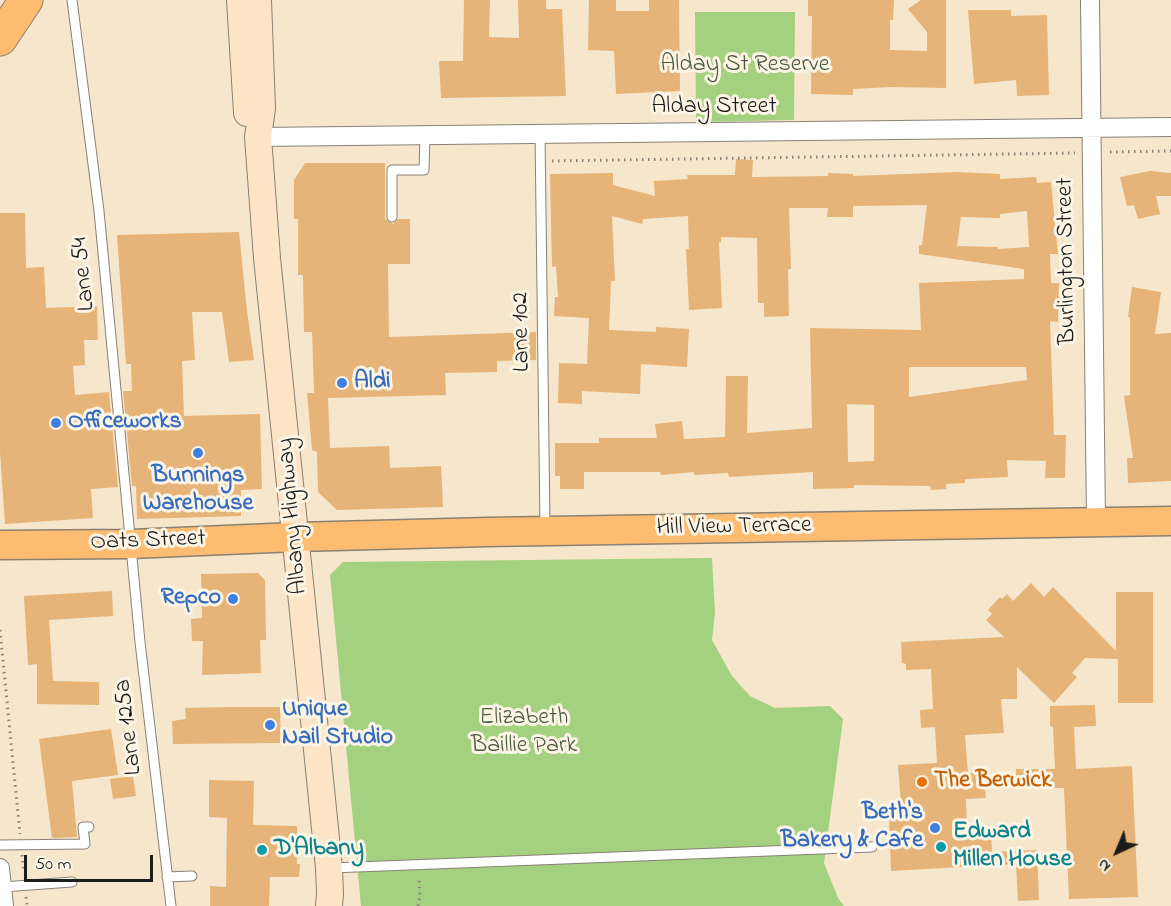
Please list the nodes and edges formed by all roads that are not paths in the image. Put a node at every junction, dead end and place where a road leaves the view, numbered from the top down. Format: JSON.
{"nodes":[{"id":1,"x":3,"y":0,"type":"edge"},
{"id":2,"x":26,"y":0,"type":"edge"},
{"id":3,"x":72,"y":0,"type":"edge"},
{"id":4,"x":240,"y":0,"type":"edge"},
{"id":5,"x":258,"y":0,"type":"edge"},
{"id":6,"x":1090,"y":0,"type":"edge"},
{"id":7,"x":0,"y":4,"type":"edge"},
{"id":8,"x":0,"y":39,"type":"edge"},
{"id":9,"x":1171,"y":127,"type":"edge"},
{"id":10,"x":1091,"y":129,"type":"junction"},
{"id":11,"x":540,"y":133,"type":"junction"},
{"id":12,"x":424,"y":136,"type":"junction"},
{"id":13,"x":258,"y":137,"type":"junction"},
{"id":14,"x":392,"y":217,"type":"dead end"},
{"id":15,"x":1171,"y":521,"type":"edge"},
{"id":16,"x":1096,"y":522,"type":"junction"},
{"id":17,"x":545,"y":531,"type":"junction"},
{"id":18,"x":296,"y":537,"type":"junction"},
{"id":19,"x":132,"y":544,"type":"junction"},
{"id":20,"x":0,"y":545,"type":"edge"},
{"id":21,"x":147,"y":597,"type":"dead end"},
{"id":22,"x":136,"y":598,"type":"junction"},
{"id":23,"x":89,"y":827,"type":"dead end"},
{"id":24,"x":0,"y":845,"type":"edge"},
{"id":25,"x":872,"y":847,"type":"dead end"},
{"id":26,"x":0,"y":868,"type":"edge"},
{"id":27,"x":329,"y":868,"type":"junction"},
{"id":28,"x":192,"y":876,"type":"dead end"},
{"id":29,"x":168,"y":877,"type":"junction"},
{"id":30,"x":72,"y":882,"type":"dead end"},
{"id":31,"x":2,"y":887,"type":"junction"},
{"id":32,"x":331,"y":902,"type":"edge"},
{"id":33,"x":4,"y":906,"type":"edge"},
{"id":34,"x":171,"y":906,"type":"edge"}],
"edges":[{"from":1,"to":7,"type":"highway"},
{"from":2,"to":8,"type":"highway"},
{"from":3,"to":19,"type":"lane","name":"Lane 54"},
{"from":4,"to":13,"type":"main road","name":"Albany Highway"},
{"from":5,"to":13,"type":"main road","name":"Albany Highway"},
{"from":6,"to":10,"type":"street","name":"Burlington Street"},
{"from":9,"to":10,"type":"street","name":"Alday Street"},
{"from":10,"to":11,"type":"street","name":"Alday Street"},
{"from":10,"to":16,"type":"street","name":"Burlington Street"},
{"from":11,"to":12,"type":"street","name":"Alday Street"},
{"from":11,"to":17,"type":"lane","name":"Lane 102"},
{"from":12,"to":13,"type":"street","name":"Alday Street"},
{"from":12,"to":14,"type":"lane"},
{"from":13,"to":18,"type":"main road","name":"Albany Highway"},
{"from":15,"to":16,"type":"main road","name":"Hill View Terrace"},
{"from":16,"to":17,"type":"main road","name":"Hill View Terrace"},
{"from":17,"to":18,"type":"main road","name":"Hill View Terrace"},
{"from":18,"to":19,"type":"main road","name":"Oats Street"},
{"from":18,"to":27,"type":"main road","name":"Albany Highway"},
{"from":19,"to":20,"type":"main road","name":"Oats Street"},
{"from":19,"to":22,"type":"lane","name":"Lane 125a"},
{"from":21,"to":22,"type":"lane"},
{"from":22,"to":29,"type":"lane","name":"Lane 125a"},
{"from":23,"to":24,"type":"lane"},
{"from":25,"to":27,"type":"lane"},
{"from":26,"to":31,"type":"street"},
{"from":27,"to":32,"type":"main road","name":"Albany Highway"},
{"from":28,"to":29,"type":"lane"},
{"from":29,"to":34,"type":"lane","name":"Lane 125a"},
{"from":30,"to":31,"type":"lane"},
{"from":31,"to":33,"type":"street"}]}
